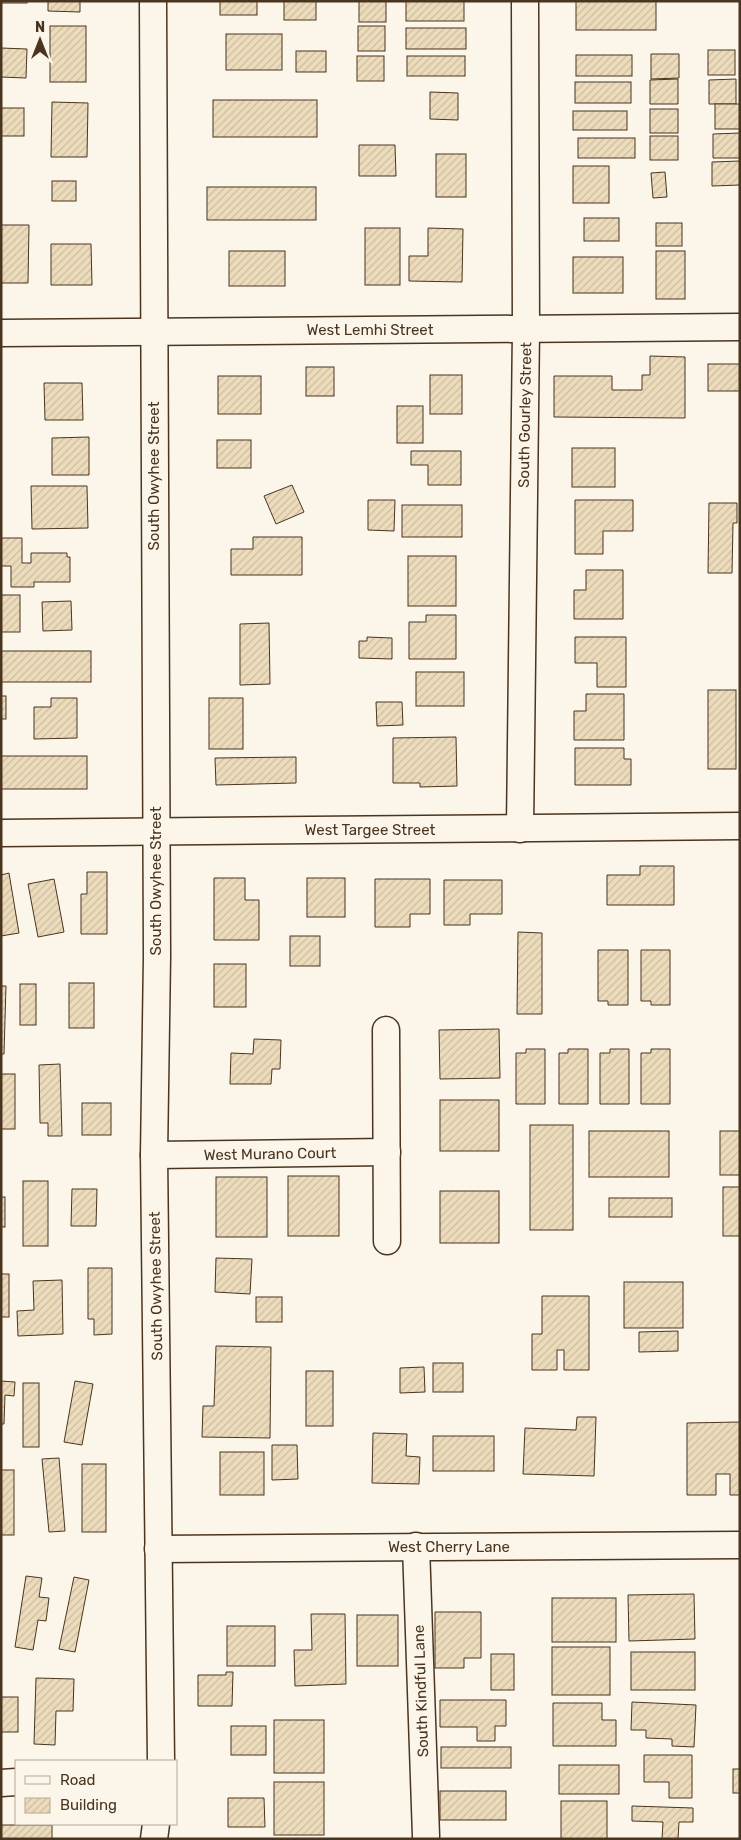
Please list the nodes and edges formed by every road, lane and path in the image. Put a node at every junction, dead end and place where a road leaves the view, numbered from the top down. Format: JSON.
{"nodes":[{"id":1,"x":153,"y":1,"type":"edge"},
{"id":2,"x":525,"y":1,"type":"edge"},
{"id":3,"x":740,"y":327,"type":"edge"},
{"id":4,"x":526,"y":329,"type":"junction"},
{"id":5,"x":153,"y":331,"type":"junction"},
{"id":6,"x":1,"y":333,"type":"edge"},
{"id":7,"x":740,"y":826,"type":"edge"},
{"id":8,"x":520,"y":829,"type":"junction"},
{"id":9,"x":156,"y":832,"type":"junction"},
{"id":10,"x":1,"y":833,"type":"edge"},
{"id":11,"x":386,"y":1030,"type":"dead end"},
{"id":12,"x":387,"y":1152,"type":"junction"},
{"id":13,"x":154,"y":1155,"type":"junction"},
{"id":14,"x":387,"y":1241,"type":"dead end"},
{"id":15,"x":740,"y":1545,"type":"edge"},
{"id":16,"x":416,"y":1546,"type":"junction"},
{"id":17,"x":158,"y":1549,"type":"junction"},
{"id":18,"x":162,"y":1760,"type":"edge"},
{"id":19,"x":15,"y":1782,"type":"edge"},
{"id":20,"x":1,"y":1783,"type":"edge"},
{"id":21,"x":156,"y":1825,"type":"edge"},
{"id":22,"x":426,"y":1836,"type":"dead end"},
{"id":23,"x":154,"y":1839,"type":"edge"}],
"edges":[{"from":1,"to":5,"type":"street","name":"South Owyhee Street"},
{"from":2,"to":4,"type":"street","name":"South Gourley Street"},
{"from":3,"to":4,"type":"street","name":"West Lemhi Street"},
{"from":4,"to":5,"type":"street","name":"West Lemhi Street"},
{"from":4,"to":8,"type":"street","name":"South Gourley Street"},
{"from":5,"to":6,"type":"street","name":"West Lemhi Street"},
{"from":5,"to":9,"type":"street","name":"South Owyhee Street"},
{"from":7,"to":8,"type":"street","name":"West Targee Street"},
{"from":8,"to":9,"type":"street","name":"West Targee Street"},
{"from":9,"to":10,"type":"street","name":"West Targee Street"},
{"from":9,"to":13,"type":"street","name":"South Owyhee Street"},
{"from":11,"to":12,"type":"street"},
{"from":12,"to":13,"type":"street","name":"West Murano Court"},
{"from":12,"to":14,"type":"street"},
{"from":13,"to":17,"type":"street","name":"South Owyhee Street"},
{"from":15,"to":16,"type":"street","name":"West Cherry Lane"},
{"from":16,"to":17,"type":"street","name":"West Cherry Lane"},
{"from":16,"to":22,"type":"street","name":"South Kindful Lane"},
{"from":17,"to":18,"type":"street","name":"South Owyhee Street"},
{"from":19,"to":20,"type":"street"},
{"from":21,"to":23,"type":"street"}]}
